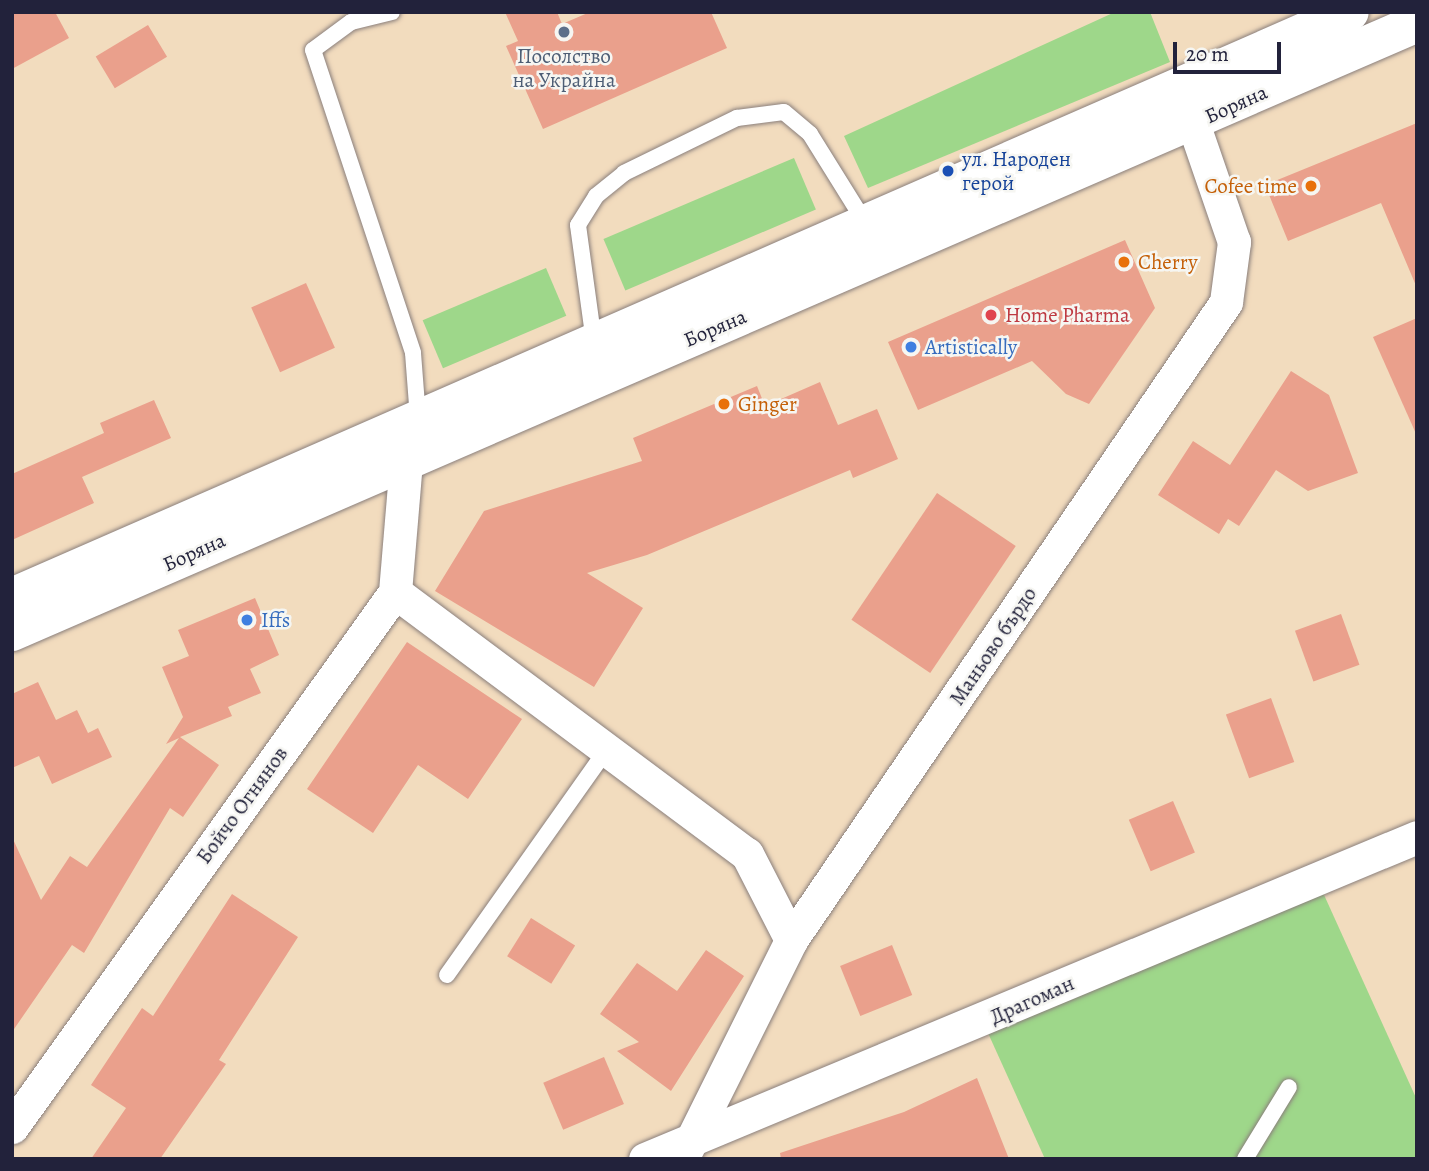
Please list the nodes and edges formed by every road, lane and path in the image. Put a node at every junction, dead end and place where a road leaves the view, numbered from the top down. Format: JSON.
{"nodes":[{"id":1,"x":392,"y":12,"type":"edge"},
{"id":2,"x":1350,"y":12,"type":"edge"},
{"id":3,"x":1417,"y":23,"type":"edge"},
{"id":4,"x":1193,"y":123,"type":"junction"},
{"id":5,"x":866,"y":225,"type":"junction"},
{"id":6,"x":594,"y":343,"type":"junction"},
{"id":7,"x":418,"y":421,"type":"junction"},
{"id":8,"x":406,"y":460,"type":"junction"},
{"id":9,"x":395,"y":592,"type":"junction"},
{"id":10,"x":12,"y":597,"type":"edge"},
{"id":11,"x":12,"y":632,"type":"edge"},
{"id":12,"x":608,"y":748,"type":"junction"},
{"id":13,"x":1417,"y":837,"type":"edge"},
{"id":14,"x":791,"y":940,"type":"junction"},
{"id":15,"x":447,"y":975,"type":"dead end"},
{"id":16,"x":1289,"y":1087,"type":"dead end"},
{"id":17,"x":12,"y":1127,"type":"edge"},
{"id":18,"x":690,"y":1147,"type":"edge"},
{"id":19,"x":645,"y":1159,"type":"edge"},
{"id":20,"x":1245,"y":1159,"type":"edge"}],
"edges":[{"from":1,"to":7,"type":"lane"},
{"from":2,"to":5,"type":"street","name":"Боряна"},
{"from":3,"to":4,"type":"street","name":"Боряна"},
{"from":4,"to":8,"type":"street","name":"Боряна"},
{"from":4,"to":14,"type":"street","name":"Маньово бърдо"},
{"from":5,"to":6,"type":"street","name":"Боряна"},
{"from":5,"to":6,"type":"lane"},
{"from":6,"to":7,"type":"street","name":"Боряна"},
{"from":7,"to":10,"type":"street","name":"Боряна"},
{"from":8,"to":9,"type":"street"},
{"from":8,"to":11,"type":"street","name":"Боряна"},
{"from":9,"to":12,"type":"street"},
{"from":9,"to":17,"type":"street","name":"Бойчо Огнянов"},
{"from":12,"to":14,"type":"street"},
{"from":12,"to":15,"type":"lane"},
{"from":13,"to":18,"type":"street","name":"Драгоман"},
{"from":14,"to":18,"type":"street","name":"Маньово бърдо"},
{"from":16,"to":20,"type":"lane"},
{"from":18,"to":19,"type":"street","name":"Драгоман"}]}
